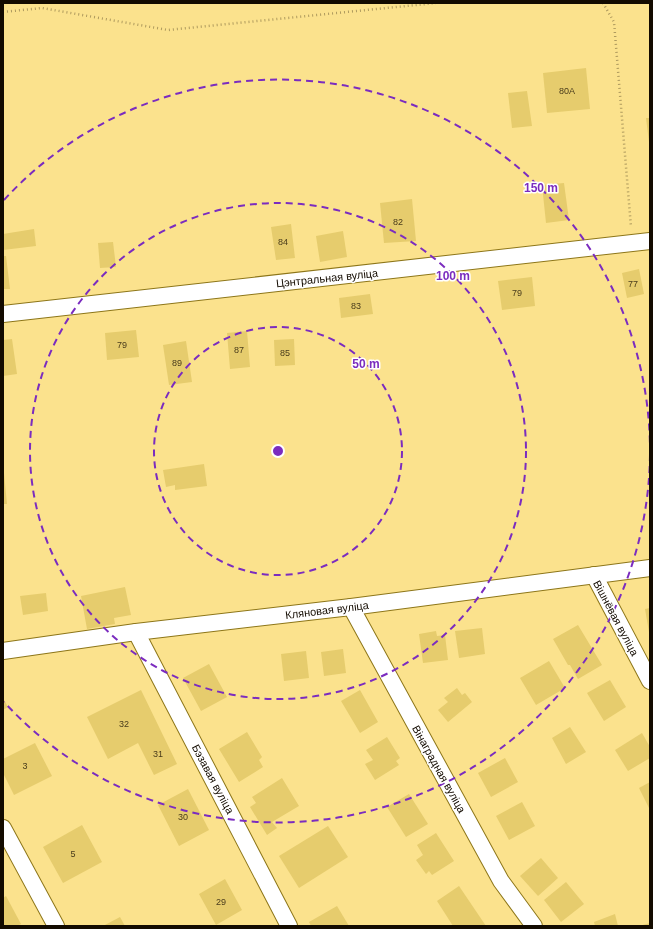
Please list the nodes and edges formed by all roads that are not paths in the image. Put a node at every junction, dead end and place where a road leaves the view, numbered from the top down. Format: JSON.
{"nodes":[{"id":1,"x":650,"y":241,"type":"edge"},
{"id":2,"x":3,"y":314,"type":"edge"},
{"id":3,"x":650,"y":568,"type":"edge"},
{"id":4,"x":594,"y":575,"type":"junction"},
{"id":5,"x":352,"y":607,"type":"junction"},
{"id":6,"x":136,"y":632,"type":"junction"},
{"id":7,"x":3,"y":651,"type":"edge"},
{"id":8,"x":650,"y":681,"type":"edge"},
{"id":9,"x":3,"y":828,"type":"edge"},
{"id":10,"x":56,"y":926,"type":"edge"},
{"id":11,"x":289,"y":926,"type":"edge"},
{"id":12,"x":534,"y":926,"type":"edge"}],
"edges":[{"from":1,"to":2,"type":"street","name":"Цэнтральная вуліца"},
{"from":3,"to":4,"type":"street","name":"Кляновая вуліца"},
{"from":4,"to":5,"type":"street","name":"Кляновая вуліца"},
{"from":4,"to":8,"type":"street","name":"Вішнёвая вуліца"},
{"from":5,"to":6,"type":"street","name":"Кляновая вуліца"},
{"from":5,"to":12,"type":"street","name":"Вінаградная вуліца"},
{"from":6,"to":7,"type":"street","name":"Кляновая вуліца"},
{"from":6,"to":11,"type":"street","name":"Бэзавая вуліца"},
{"from":9,"to":10,"type":"street"}]}
